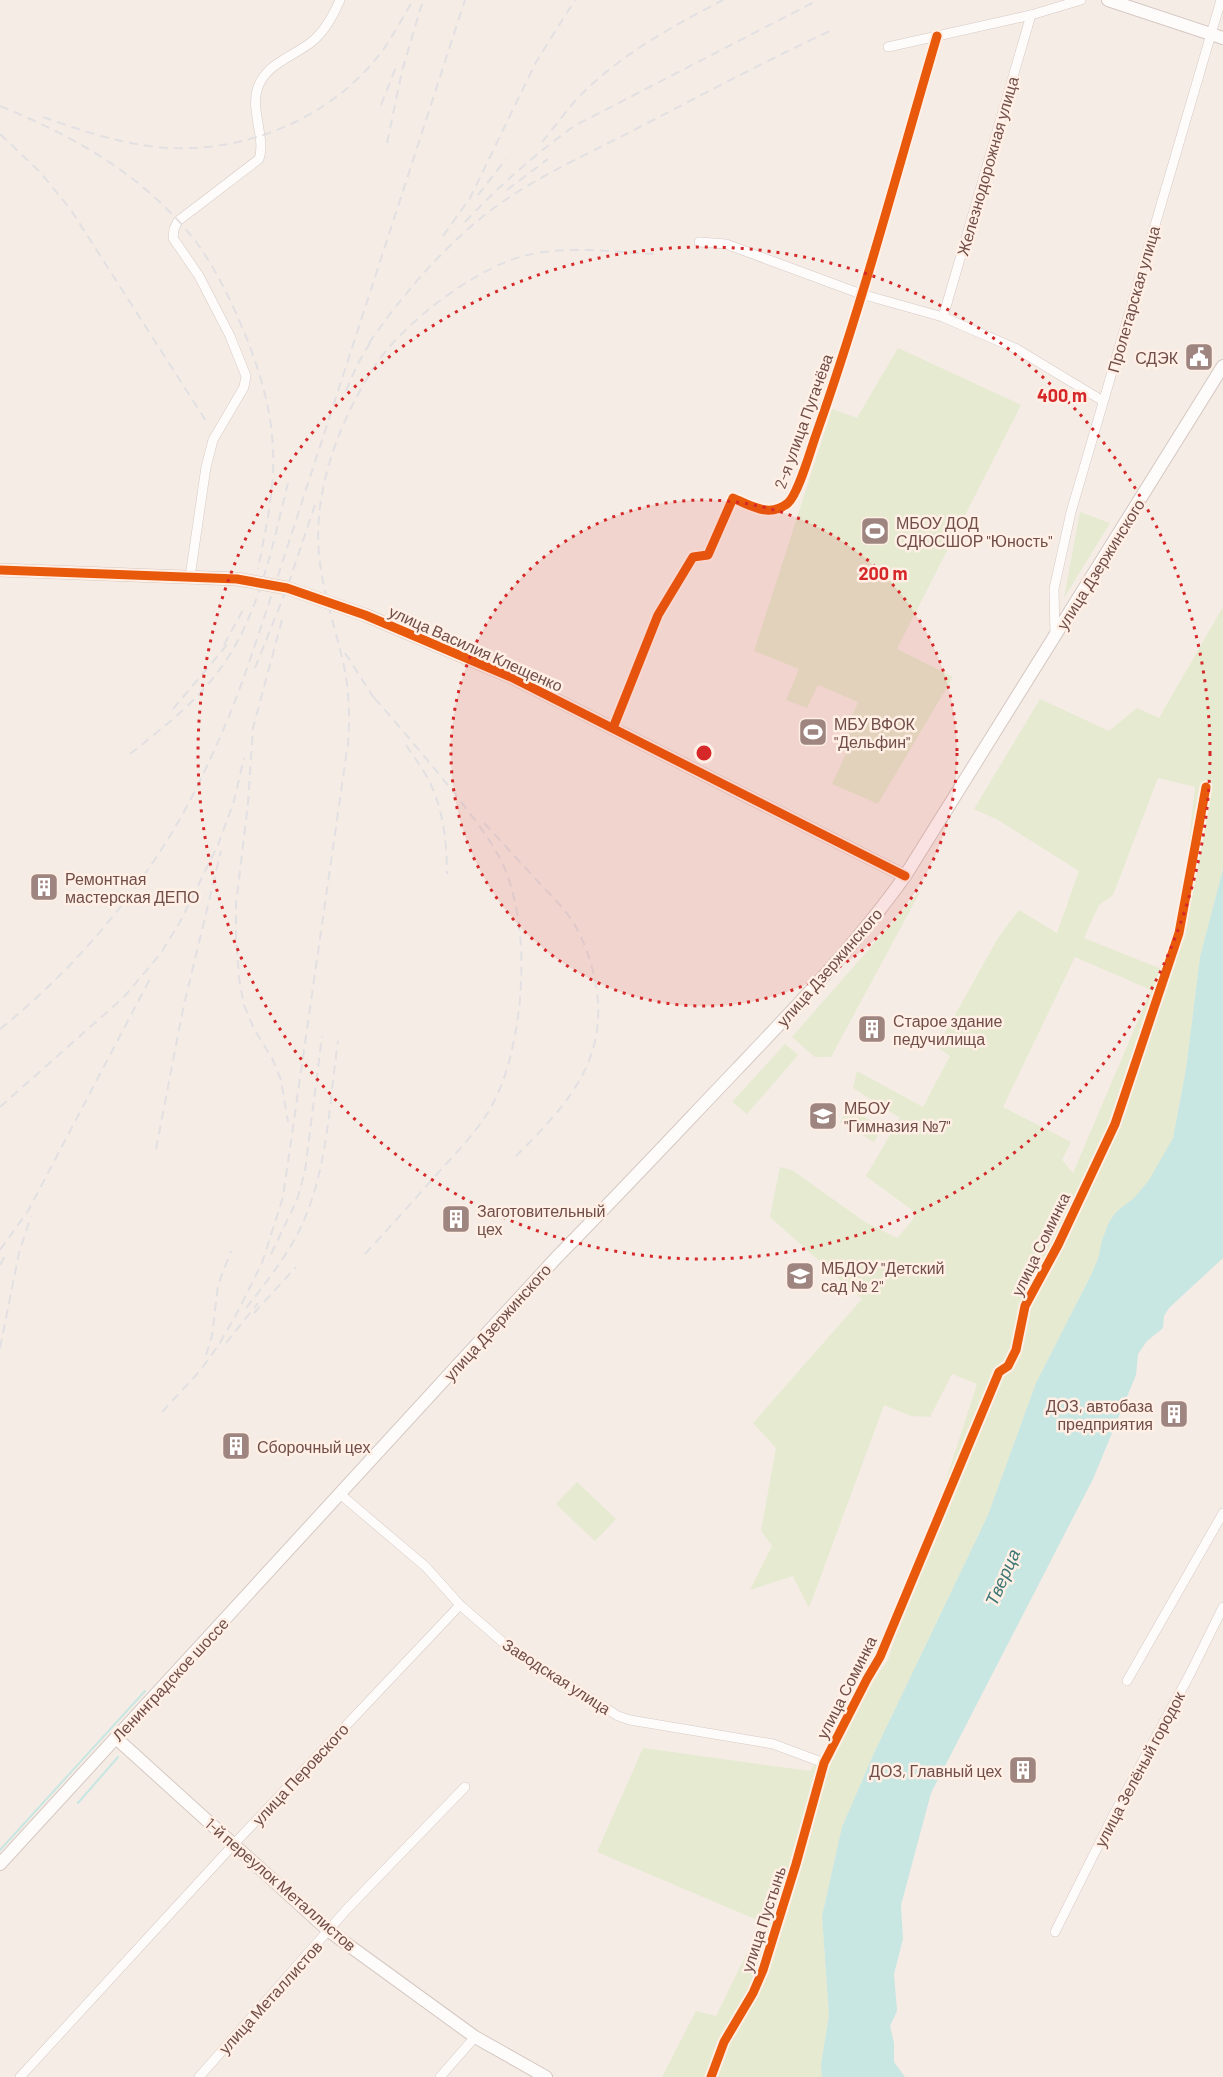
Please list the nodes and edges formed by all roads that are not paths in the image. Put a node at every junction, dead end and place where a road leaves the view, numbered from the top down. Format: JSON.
{"nodes":[{"id":1,"x":340,"y":0,"type":"edge"},
{"id":2,"x":1081,"y":0,"type":"edge"},
{"id":3,"x":1108,"y":0,"type":"edge"},
{"id":4,"x":1221,"y":0,"type":"edge"},
{"id":5,"x":1031,"y":15,"type":"junction"},
{"id":6,"x":937,"y":36,"type":"junction"},
{"id":7,"x":1217,"y":36,"type":"edge"},
{"id":8,"x":888,"y":47,"type":"dead end"},
{"id":9,"x":699,"y":242,"type":"dead end"},
{"id":10,"x":861,"y":294,"type":"junction"},
{"id":11,"x":943,"y":317,"type":"junction"},
{"id":12,"x":1223,"y":366,"type":"edge"},
{"id":13,"x":1103,"y":401,"type":"junction"},
{"id":14,"x":0,"y":570,"type":"edge"},
{"id":15,"x":190,"y":578,"type":"junction"},
{"id":16,"x":1055,"y":636,"type":"junction"},
{"id":17,"x":613,"y":728,"type":"junction"},
{"id":18,"x":1206,"y":787,"type":"dead end"},
{"id":19,"x":905,"y":876,"type":"junction"},
{"id":20,"x":340,"y":1494,"type":"junction"},
{"id":21,"x":1223,"y":1513,"type":"edge"},
{"id":22,"x":460,"y":1605,"type":"junction"},
{"id":23,"x":1223,"y":1607,"type":"edge"},
{"id":24,"x":1127,"y":1681,"type":"dead end"},
{"id":25,"x":116,"y":1738,"type":"junction"},
{"id":26,"x":824,"y":1763,"type":"junction"},
{"id":27,"x":465,"y":1787,"type":"dead end"},
{"id":28,"x":234,"y":1845,"type":"junction"},
{"id":29,"x":0,"y":1864,"type":"edge"},
{"id":30,"x":329,"y":1931,"type":"junction"},
{"id":31,"x":1055,"y":1932,"type":"dead end"},
{"id":32,"x":475,"y":2037,"type":"junction"},
{"id":33,"x":20,"y":2077,"type":"edge"},
{"id":34,"x":199,"y":2077,"type":"edge"},
{"id":35,"x":440,"y":2077,"type":"edge"},
{"id":36,"x":546,"y":2077,"type":"edge"},
{"id":37,"x":711,"y":2077,"type":"edge"}],
"edges":[{"from":1,"to":15,"type":"street"},
{"from":2,"to":5,"type":"street"},
{"from":3,"to":7,"type":"main road"},
{"from":4,"to":7,"type":"street","name":"Пролетарская улица"},
{"from":5,"to":6,"type":"street"},
{"from":5,"to":11,"type":"street","name":"Железнодорожная улица"},
{"from":6,"to":8,"type":"street"},
{"from":6,"to":10,"type":"street","name":"2-я улица Пугачёва"},
{"from":7,"to":13,"type":"street","name":"Пролетарская улица"},
{"from":9,"to":10,"type":"street"},
{"from":10,"to":11,"type":"street"},
{"from":10,"to":17,"type":"street","name":"2-я улица Пугачёва"},
{"from":11,"to":13,"type":"street"},
{"from":12,"to":16,"type":"main road","name":"улица Дзержинского"},
{"from":13,"to":16,"type":"street","name":"Пролетарская улица"},
{"from":14,"to":15,"type":"main road","name":"улица Василия Клещенко"},
{"from":15,"to":17,"type":"main road","name":"улица Василия Клещенко"},
{"from":16,"to":19,"type":"main road","name":"улица Дзержинского"},
{"from":17,"to":19,"type":"main road","name":"улица Василия Клещенко"},
{"from":18,"to":26,"type":"street","name":"улица Соминка"},
{"from":19,"to":20,"type":"main road","name":"улица Дзержинского"},
{"from":20,"to":22,"type":"street","name":"Заводская улица"},
{"from":20,"to":25,"type":"main road","name":"Ленинградское шоссе"},
{"from":21,"to":24,"type":"street"},
{"from":22,"to":26,"type":"street","name":"Заводская улица"},
{"from":22,"to":28,"type":"street","name":"улица Перовского"},
{"from":23,"to":31,"type":"street","name":"улица Зелёный городок"},
{"from":25,"to":28,"type":"main road","name":"1-й переулок Металлистов"},
{"from":25,"to":29,"type":"main road","name":"Ленинградское шоссе"},
{"from":26,"to":37,"type":"street","name":"улица Пустынь"},
{"from":27,"to":30,"type":"street","name":"улица Металлистов"},
{"from":28,"to":30,"type":"main road","name":"1-й переулок Металлистов"},
{"from":28,"to":33,"type":"street","name":"улица Перовского"},
{"from":30,"to":32,"type":"main road","name":"1-й переулок Металлистов"},
{"from":30,"to":34,"type":"street","name":"улица Металлистов"},
{"from":32,"to":35,"type":"street"},
{"from":32,"to":36,"type":"main road","name":"1-й переулок Металлистов"}]}
